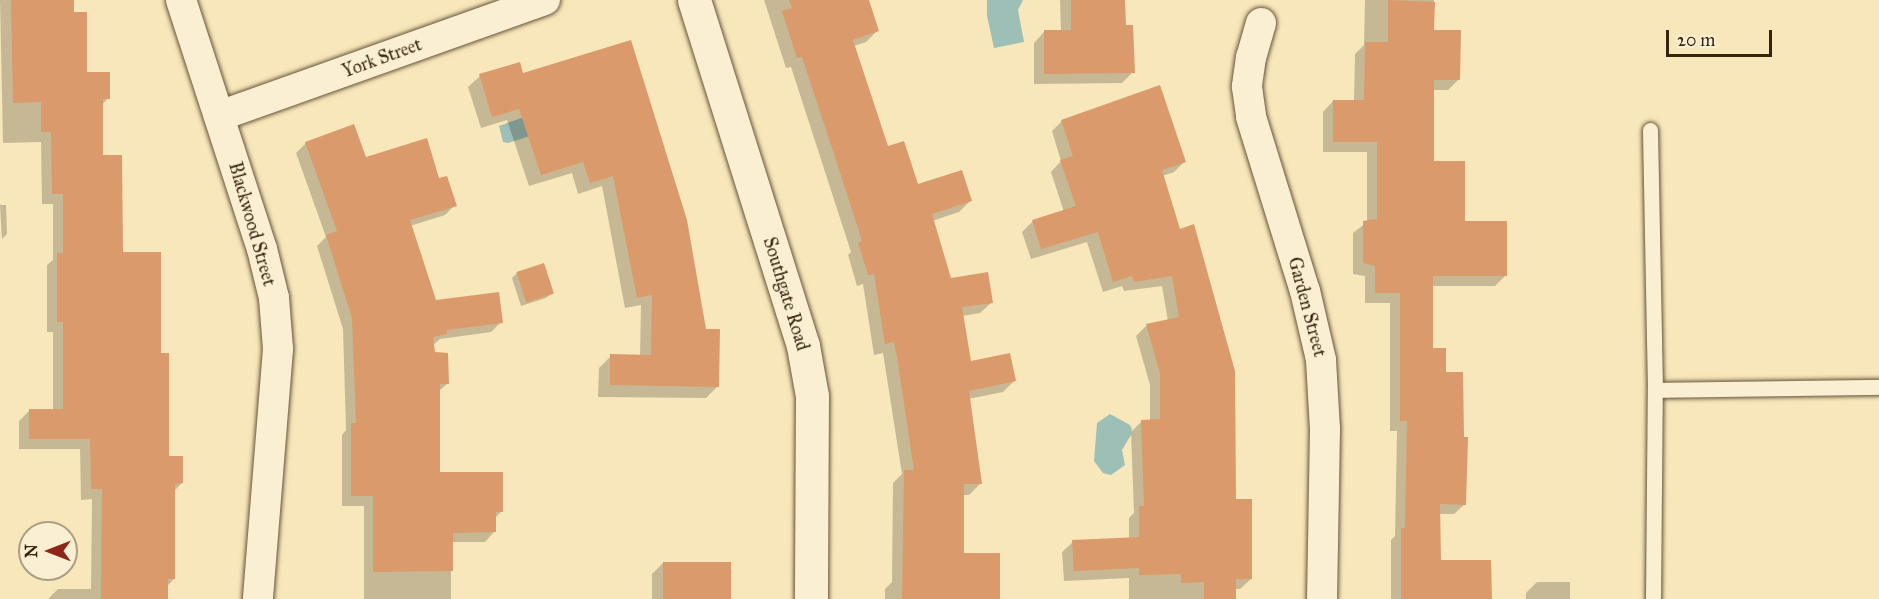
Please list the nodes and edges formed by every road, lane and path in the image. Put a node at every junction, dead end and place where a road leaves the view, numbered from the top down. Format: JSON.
{"nodes":[{"id":1,"x":181,"y":0,"type":"edge"},
{"id":2,"x":545,"y":0,"type":"edge"},
{"id":3,"x":694,"y":0,"type":"edge"},
{"id":4,"x":1261,"y":23,"type":"dead end"},
{"id":5,"x":219,"y":116,"type":"junction"},
{"id":6,"x":1650,"y":130,"type":"dead end"},
{"id":7,"x":1879,"y":387,"type":"edge"},
{"id":8,"x":1655,"y":390,"type":"junction"},
{"id":9,"x":258,"y":599,"type":"edge"},
{"id":10,"x":811,"y":599,"type":"edge"},
{"id":11,"x":1322,"y":599,"type":"edge"},
{"id":12,"x":1653,"y":599,"type":"edge"}],
"edges":[{"from":1,"to":5,"type":"street","name":"Blackwood Street"},
{"from":2,"to":5,"type":"street","name":"York Street"},
{"from":3,"to":10,"type":"street","name":"Southgate Road"},
{"from":4,"to":11,"type":"street","name":"Garden Street"},
{"from":5,"to":9,"type":"street","name":"Blackwood Street"},
{"from":6,"to":8,"type":"lane"},
{"from":7,"to":8,"type":"lane"},
{"from":8,"to":12,"type":"lane"}]}
